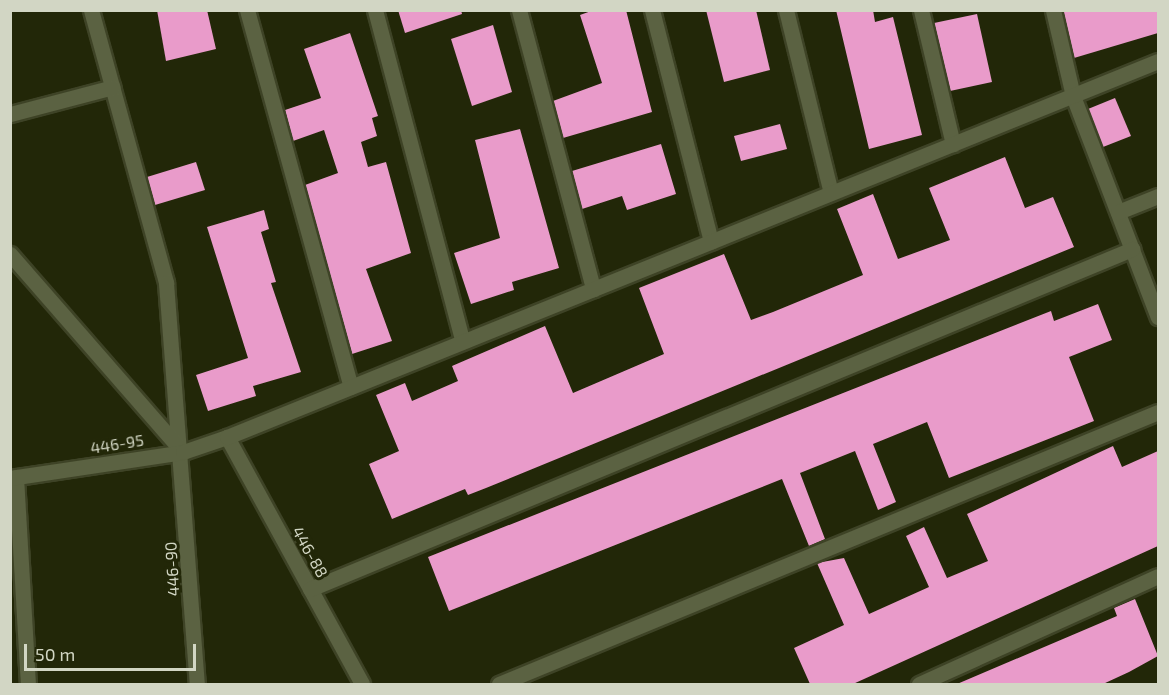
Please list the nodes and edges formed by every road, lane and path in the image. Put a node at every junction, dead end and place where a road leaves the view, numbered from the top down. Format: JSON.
{"nodes":[{"id":1,"x":91,"y":10,"type":"edge"},
{"id":2,"x":248,"y":10,"type":"edge"},
{"id":3,"x":375,"y":10,"type":"edge"},
{"id":4,"x":519,"y":10,"type":"edge"},
{"id":5,"x":652,"y":10,"type":"edge"},
{"id":6,"x":786,"y":10,"type":"edge"},
{"id":7,"x":921,"y":10,"type":"edge"},
{"id":8,"x":1053,"y":10,"type":"edge"},
{"id":9,"x":1158,"y":61,"type":"edge"},
{"id":10,"x":113,"y":87,"type":"junction"},
{"id":11,"x":1073,"y":96,"type":"junction"},
{"id":12,"x":10,"y":114,"type":"edge"},
{"id":13,"x":953,"y":144,"type":"junction"},
{"id":14,"x":831,"y":193,"type":"junction"},
{"id":15,"x":1158,"y":196,"type":"edge"},
{"id":16,"x":1118,"y":212,"type":"junction"},
{"id":17,"x":711,"y":242,"type":"junction"},
{"id":18,"x":1132,"y":249,"type":"junction"},
{"id":19,"x":10,"y":254,"type":"edge"},
{"id":20,"x":593,"y":289,"type":"junction"},
{"id":21,"x":1158,"y":317,"type":"edge"},
{"id":22,"x":463,"y":342,"type":"junction"},
{"id":23,"x":351,"y":387,"type":"junction"},
{"id":24,"x":1158,"y":412,"type":"edge"},
{"id":25,"x":227,"y":437,"type":"junction"},
{"id":26,"x":183,"y":452,"type":"junction"},
{"id":27,"x":13,"y":477,"type":"edge"},
{"id":28,"x":1158,"y":576,"type":"edge"},
{"id":29,"x":310,"y":589,"type":"junction"},
{"id":30,"x":28,"y":684,"type":"edge"},
{"id":31,"x":197,"y":684,"type":"edge"},
{"id":32,"x":362,"y":684,"type":"edge"},
{"id":33,"x":499,"y":684,"type":"edge"},
{"id":34,"x":919,"y":684,"type":"edge"}],
"edges":[{"from":1,"to":10,"type":"street","name":"446-90"},
{"from":2,"to":23,"type":"street"},
{"from":3,"to":22,"type":"street"},
{"from":4,"to":20,"type":"street"},
{"from":5,"to":17,"type":"street"},
{"from":6,"to":14,"type":"street"},
{"from":7,"to":13,"type":"street"},
{"from":8,"to":11,"type":"street"},
{"from":9,"to":11,"type":"street","name":"446-95"},
{"from":10,"to":12,"type":"street"},
{"from":10,"to":26,"type":"street","name":"446-90"},
{"from":11,"to":13,"type":"street","name":"446-95"},
{"from":11,"to":16,"type":"street"},
{"from":13,"to":14,"type":"street","name":"446-95"},
{"from":14,"to":17,"type":"street","name":"446-95"},
{"from":15,"to":16,"type":"street"},
{"from":16,"to":18,"type":"street"},
{"from":17,"to":20,"type":"street","name":"446-95"},
{"from":18,"to":21,"type":"street"},
{"from":18,"to":29,"type":"street"},
{"from":19,"to":26,"type":"street"},
{"from":20,"to":22,"type":"street","name":"446-95"},
{"from":22,"to":23,"type":"street","name":"446-95"},
{"from":23,"to":25,"type":"street","name":"446-95"},
{"from":24,"to":33,"type":"street"},
{"from":25,"to":26,"type":"street","name":"446-95"},
{"from":25,"to":29,"type":"street","name":"446-88"},
{"from":26,"to":27,"type":"street","name":"446-95"},
{"from":26,"to":31,"type":"street","name":"446-90"},
{"from":27,"to":30,"type":"street"},
{"from":28,"to":34,"type":"street"},
{"from":29,"to":32,"type":"street","name":"446-88"}]}
